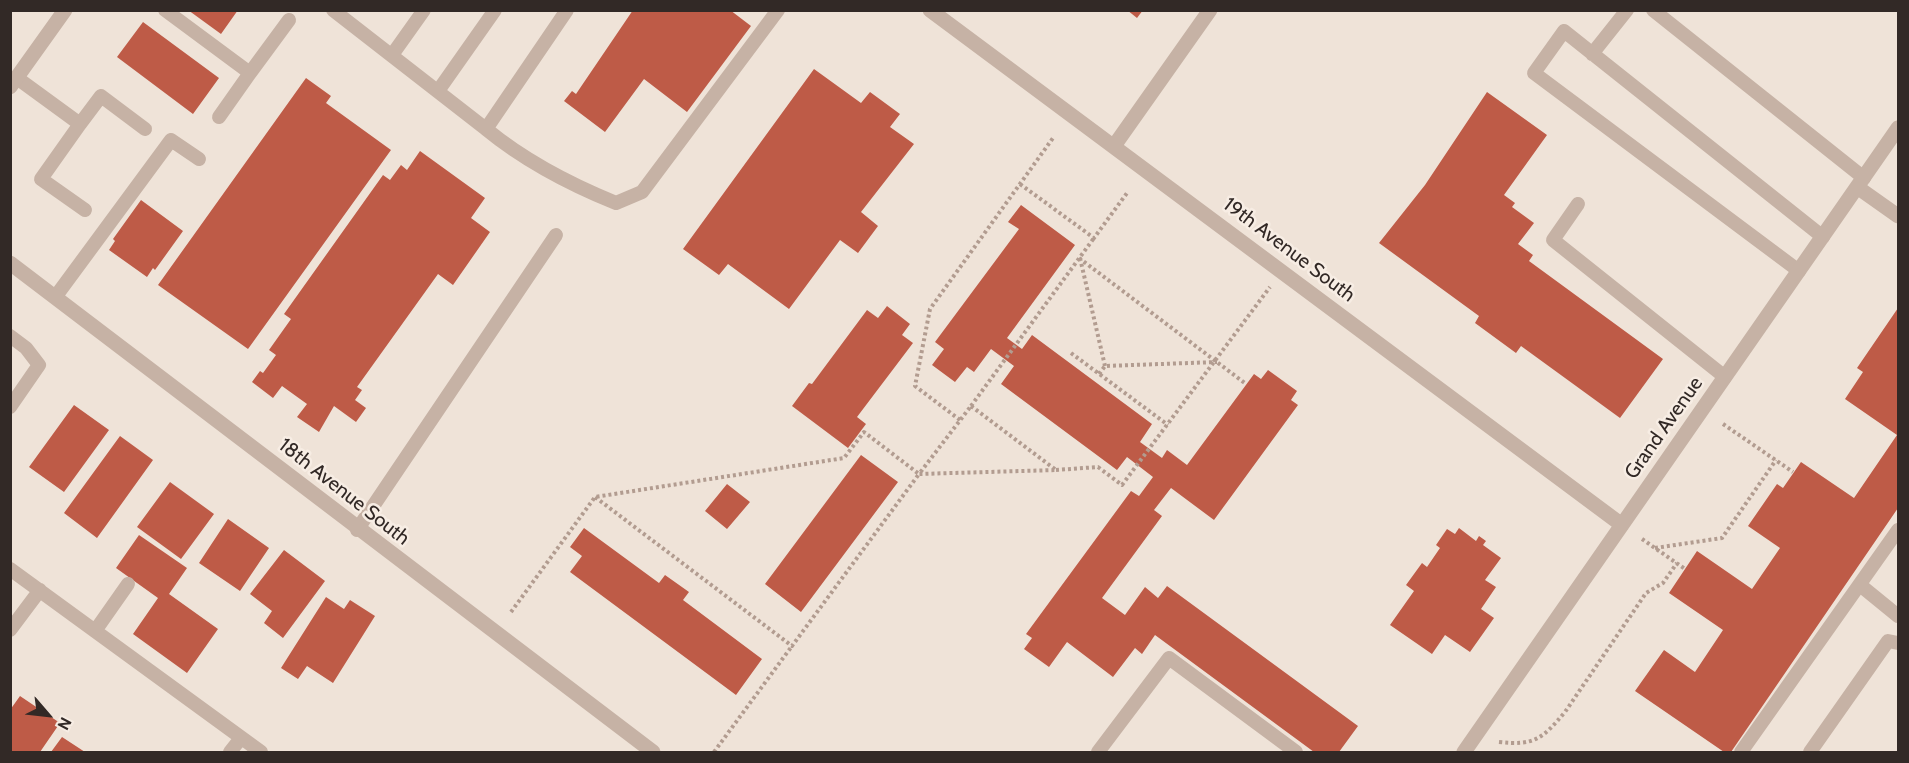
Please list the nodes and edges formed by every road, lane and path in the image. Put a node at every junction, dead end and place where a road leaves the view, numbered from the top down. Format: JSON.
{"nodes":[{"id":1,"x":65,"y":10,"type":"edge"},
{"id":2,"x":165,"y":10,"type":"edge"},
{"id":3,"x":424,"y":10,"type":"edge"},
{"id":4,"x":495,"y":10,"type":"edge"},
{"id":5,"x":567,"y":10,"type":"edge"},
{"id":6,"x":778,"y":10,"type":"edge"},
{"id":7,"x":930,"y":10,"type":"edge"},
{"id":8,"x":1210,"y":10,"type":"edge"},
{"id":9,"x":1627,"y":10,"type":"edge"},
{"id":10,"x":1653,"y":10,"type":"edge"},
{"id":11,"x":342,"y":13,"type":"edge"},
{"id":12,"x":289,"y":20,"type":"dead end"},
{"id":13,"x":1592,"y":54,"type":"junction"},
{"id":14,"x":392,"y":55,"type":"junction"},
{"id":15,"x":250,"y":74,"type":"junction"},
{"id":16,"x":14,"y":83,"type":"edge"},
{"id":17,"x":438,"y":91,"type":"junction"},
{"id":18,"x":219,"y":117,"type":"dead end"},
{"id":19,"x":80,"y":124,"type":"junction"},
{"id":20,"x":1899,"y":128,"type":"edge"},
{"id":21,"x":145,"y":129,"type":"dead end"},
{"id":22,"x":486,"y":129,"type":"junction"},
{"id":23,"x":1053,"y":138,"type":"dead end"},
{"id":24,"x":1114,"y":146,"type":"junction"},
{"id":25,"x":199,"y":159,"type":"dead end"},
{"id":26,"x":1860,"y":183,"type":"junction"},
{"id":27,"x":1020,"y":184,"type":"junction"},
{"id":28,"x":1127,"y":193,"type":"dead end"},
{"id":29,"x":1578,"y":204,"type":"dead end"},
{"id":30,"x":85,"y":210,"type":"dead end"},
{"id":31,"x":1899,"y":216,"type":"edge"},
{"id":32,"x":556,"y":235,"type":"dead end"},
{"id":33,"x":1823,"y":237,"type":"junction"},
{"id":34,"x":1094,"y":238,"type":"junction"},
{"id":35,"x":1079,"y":258,"type":"junction"},
{"id":36,"x":10,"y":263,"type":"edge"},
{"id":37,"x":1799,"y":271,"type":"junction"},
{"id":38,"x":1282,"y":272,"type":"junction"},
{"id":39,"x":56,"y":296,"type":"junction"},
{"id":40,"x":10,"y":336,"type":"edge"},
{"id":41,"x":1071,"y":353,"type":"dead end"},
{"id":42,"x":1216,"y":362,"type":"junction"},
{"id":43,"x":1105,"y":366,"type":"junction"},
{"id":44,"x":1099,"y":374,"type":"junction"},
{"id":45,"x":1725,"y":377,"type":"junction"},
{"id":46,"x":1246,"y":384,"type":"dead end"},
{"id":47,"x":971,"y":406,"type":"junction"},
{"id":48,"x":10,"y":407,"type":"edge"},
{"id":49,"x":960,"y":420,"type":"junction"},
{"id":50,"x":1723,"y":424,"type":"dead end"},
{"id":51,"x":1168,"y":425,"type":"junction"},
{"id":52,"x":1776,"y":460,"type":"junction"},
{"id":53,"x":1056,"y":470,"type":"junction"},
{"id":54,"x":1793,"y":472,"type":"dead end"},
{"id":55,"x":919,"y":474,"type":"junction"},
{"id":56,"x":595,"y":497,"type":"junction"},
{"id":57,"x":1622,"y":525,"type":"junction"},
{"id":58,"x":357,"y":530,"type":"junction"},
{"id":59,"x":1899,"y":530,"type":"edge"},
{"id":60,"x":1642,"y":539,"type":"dead end"},
{"id":61,"x":1655,"y":548,"type":"junction"},
{"id":62,"x":1677,"y":563,"type":"junction"},
{"id":63,"x":10,"y":569,"type":"edge"},
{"id":64,"x":1685,"y":569,"type":"dead end"},
{"id":65,"x":128,"y":584,"type":"dead end"},
{"id":66,"x":1860,"y":585,"type":"junction"},
{"id":67,"x":40,"y":590,"type":"junction"},
{"id":68,"x":511,"y":612,"type":"dead end"},
{"id":69,"x":1899,"y":616,"type":"edge"},
{"id":70,"x":10,"y":630,"type":"edge"},
{"id":71,"x":95,"y":631,"type":"junction"},
{"id":72,"x":1899,"y":643,"type":"edge"},
{"id":73,"x":792,"y":646,"type":"junction"},
{"id":74,"x":241,"y":738,"type":"junction"},
{"id":75,"x":1499,"y":742,"type":"dead end"},
{"id":76,"x":230,"y":753,"type":"edge"},
{"id":77,"x":261,"y":753,"type":"edge"},
{"id":78,"x":653,"y":753,"type":"edge"},
{"id":79,"x":714,"y":753,"type":"edge"},
{"id":80,"x":1098,"y":753,"type":"edge"},
{"id":81,"x":1296,"y":753,"type":"edge"},
{"id":82,"x":1464,"y":753,"type":"edge"},
{"id":83,"x":1741,"y":753,"type":"edge"},
{"id":84,"x":1810,"y":753,"type":"edge"}],
"edges":[{"from":1,"to":16,"type":"street"},
{"from":2,"to":15,"type":"lane"},
{"from":3,"to":14,"type":"lane"},
{"from":4,"to":17,"type":"lane"},
{"from":5,"to":22,"type":"lane"},
{"from":6,"to":22,"type":"lane"},
{"from":7,"to":24,"type":"street","name":"19th Avenue South"},
{"from":8,"to":24,"type":"street"},
{"from":9,"to":13,"type":"lane"},
{"from":10,"to":26,"type":"lane"},
{"from":11,"to":14,"type":"lane"},
{"from":12,"to":15,"type":"lane"},
{"from":13,"to":33,"type":"lane"},
{"from":13,"to":37,"type":"lane"},
{"from":14,"to":17,"type":"lane"},
{"from":15,"to":18,"type":"lane"},
{"from":16,"to":19,"type":"lane"},
{"from":17,"to":22,"type":"lane"},
{"from":19,"to":21,"type":"lane"},
{"from":19,"to":30,"type":"lane"},
{"from":20,"to":26,"type":"street","name":"Grand Avenue"},
{"from":23,"to":27,"type":"path"},
{"from":24,"to":38,"type":"street","name":"19th Avenue South"},
{"from":25,"to":39,"type":"lane"},
{"from":26,"to":31,"type":"street"},
{"from":26,"to":33,"type":"street","name":"Grand Avenue"},
{"from":27,"to":34,"type":"path"},
{"from":27,"to":49,"type":"path"},
{"from":28,"to":34,"type":"path"},
{"from":29,"to":45,"type":"lane"},
{"from":32,"to":58,"type":"lane"},
{"from":33,"to":37,"type":"street","name":"Grand Avenue"},
{"from":34,"to":35,"type":"path"},
{"from":35,"to":42,"type":"path"},
{"from":35,"to":43,"type":"path"},
{"from":35,"to":47,"type":"path"},
{"from":36,"to":39,"type":"street","name":"18th Avenue South"},
{"from":37,"to":45,"type":"street","name":"Grand Avenue"},
{"from":38,"to":42,"type":"path"},
{"from":38,"to":57,"type":"street","name":"19th Avenue South"},
{"from":39,"to":58,"type":"street","name":"18th Avenue South"},
{"from":40,"to":48,"type":"lane"},
{"from":41,"to":44,"type":"path"},
{"from":42,"to":43,"type":"path"},
{"from":42,"to":46,"type":"path"},
{"from":42,"to":51,"type":"path"},
{"from":43,"to":44,"type":"path"},
{"from":44,"to":51,"type":"path"},
{"from":45,"to":57,"type":"street","name":"Grand Avenue"},
{"from":47,"to":49,"type":"path"},
{"from":47,"to":53,"type":"path"},
{"from":49,"to":55,"type":"path"},
{"from":50,"to":52,"type":"path"},
{"from":51,"to":53,"type":"path"},
{"from":52,"to":54,"type":"path"},
{"from":52,"to":61,"type":"path"},
{"from":53,"to":55,"type":"path"},
{"from":55,"to":56,"type":"path"},
{"from":55,"to":73,"type":"path"},
{"from":56,"to":68,"type":"path"},
{"from":56,"to":73,"type":"path"},
{"from":57,"to":82,"type":"street","name":"Grand Avenue"},
{"from":58,"to":78,"type":"street","name":"18th Avenue South"},
{"from":59,"to":66,"type":"lane"},
{"from":60,"to":61,"type":"path"},
{"from":61,"to":62,"type":"path"},
{"from":62,"to":64,"type":"path"},
{"from":62,"to":75,"type":"path"},
{"from":63,"to":67,"type":"lane"},
{"from":65,"to":71,"type":"lane"},
{"from":66,"to":69,"type":"lane"},
{"from":66,"to":83,"type":"lane"},
{"from":67,"to":70,"type":"lane"},
{"from":67,"to":71,"type":"lane"},
{"from":71,"to":74,"type":"lane"},
{"from":72,"to":84,"type":"lane"},
{"from":73,"to":79,"type":"path"},
{"from":74,"to":76,"type":"lane"},
{"from":74,"to":77,"type":"lane"},
{"from":80,"to":81,"type":"lane"}]}
